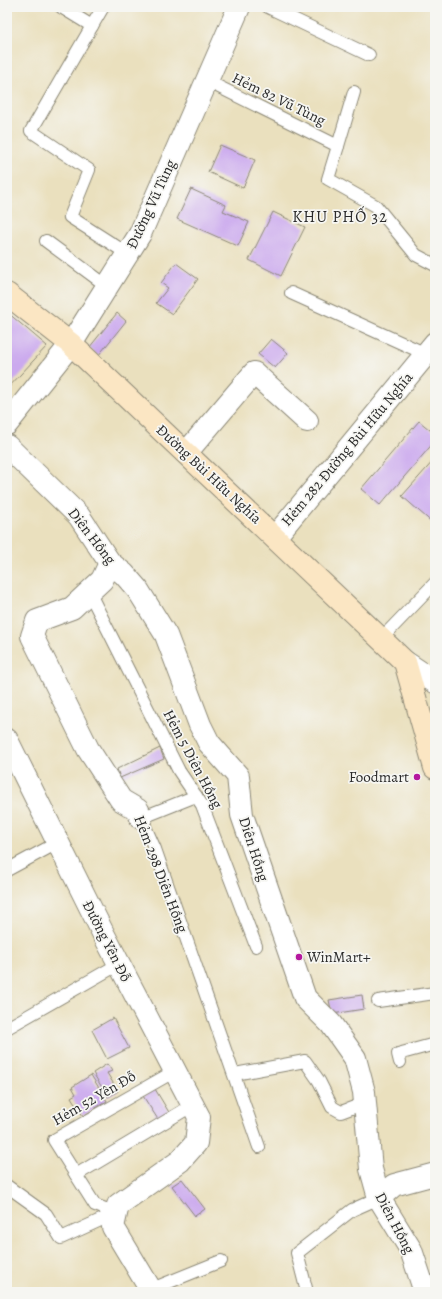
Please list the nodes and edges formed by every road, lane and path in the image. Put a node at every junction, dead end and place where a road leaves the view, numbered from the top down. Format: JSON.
{"nodes":[{"id":1,"x":61,"y":7,"type":"edge"},
{"id":2,"x":103,"y":7,"type":"edge"},
{"id":3,"x":239,"y":7,"type":"edge"},
{"id":4,"x":268,"y":7,"type":"edge"},
{"id":5,"x":92,"y":26,"type":"junction"},
{"id":6,"x":369,"y":55,"type":"dead end"},
{"id":7,"x":206,"y":81,"type":"junction"},
{"id":8,"x":354,"y":92,"type":"dead end"},
{"id":9,"x":338,"y":146,"type":"junction"},
{"id":10,"x":46,"y":241,"type":"dead end"},
{"id":11,"x":128,"y":254,"type":"junction"},
{"id":12,"x":435,"y":265,"type":"edge"},
{"id":13,"x":108,"y":286,"type":"junction"},
{"id":14,"x":291,"y":293,"type":"dead end"},
{"id":15,"x":7,"y":294,"type":"edge"},
{"id":16,"x":71,"y":344,"type":"junction"},
{"id":17,"x":430,"y":349,"type":"edge"},
{"id":18,"x":307,"y":421,"type":"dead end"},
{"id":19,"x":7,"y":424,"type":"edge"},
{"id":20,"x":7,"y":446,"type":"edge"},
{"id":21,"x":186,"y":453,"type":"junction"},
{"id":22,"x":275,"y":537,"type":"junction"},
{"id":23,"x":110,"y":563,"type":"junction"},
{"id":24,"x":435,"y":583,"type":"edge"},
{"id":25,"x":89,"y":592,"type":"junction"},
{"id":26,"x":381,"y":639,"type":"junction"},
{"id":27,"x":405,"y":662,"type":"junction"},
{"id":28,"x":435,"y":682,"type":"edge"},
{"id":29,"x":7,"y":740,"type":"edge"},
{"id":30,"x":435,"y":768,"type":"edge"},
{"id":31,"x":196,"y":796,"type":"junction"},
{"id":32,"x":141,"y":818,"type":"junction"},
{"id":33,"x":57,"y":843,"type":"junction"},
{"id":34,"x":7,"y":870,"type":"edge"},
{"id":35,"x":256,"y":946,"type":"dead end"},
{"id":36,"x":119,"y":964,"type":"junction"},
{"id":37,"x":435,"y":993,"type":"edge"},
{"id":38,"x":378,"y":1001,"type":"dead end"},
{"id":39,"x":7,"y":1028,"type":"edge"},
{"id":40,"x":435,"y":1044,"type":"edge"},
{"id":41,"x":400,"y":1062,"type":"dead end"},
{"id":42,"x":175,"y":1071,"type":"junction"},
{"id":43,"x":235,"y":1074,"type":"junction"},
{"id":44,"x":365,"y":1103,"type":"junction"},
{"id":45,"x":193,"y":1105,"type":"junction"},
{"id":46,"x":259,"y":1147,"type":"dead end"},
{"id":47,"x":435,"y":1174,"type":"edge"},
{"id":48,"x":76,"y":1175,"type":"junction"},
{"id":49,"x":7,"y":1186,"type":"edge"},
{"id":50,"x":379,"y":1198,"type":"junction"},
{"id":51,"x":116,"y":1213,"type":"junction"},
{"id":52,"x":221,"y":1261,"type":"dead end"},
{"id":53,"x":150,"y":1291,"type":"edge"},
{"id":54,"x":307,"y":1292,"type":"edge"},
{"id":55,"x":425,"y":1292,"type":"edge"}],
"edges":[{"from":1,"to":5,"type":"lane"},
{"from":2,"to":5,"type":"lane"},
{"from":3,"to":7,"type":"street","name":"Đường Vũ Tùng"},
{"from":4,"to":6,"type":"lane"},
{"from":5,"to":11,"type":"lane"},
{"from":7,"to":9,"type":"lane","name":"Hẻm 82 Vũ Tùng"},
{"from":7,"to":11,"type":"street","name":"Đường Vũ Tùng"},
{"from":8,"to":9,"type":"lane","name":"Hẻm 82 Vũ Tùng"},
{"from":9,"to":12,"type":"lane","name":"Hẻm 82 Vũ Tùng"},
{"from":10,"to":13,"type":"lane"},
{"from":11,"to":13,"type":"street","name":"Đường Vũ Tùng"},
{"from":13,"to":16,"type":"street","name":"Đường Vũ Tùng"},
{"from":14,"to":17,"type":"lane"},
{"from":15,"to":16,"type":"street","name":"Đường Bùi Hữu Nghĩa"},
{"from":16,"to":19,"type":"street","name":"Đường Vũ Tùng"},
{"from":16,"to":21,"type":"street","name":"Đường Bùi Hữu Nghĩa"},
{"from":17,"to":22,"type":"street","name":"Hẻm 282 Đường Bùi Hữu Nghĩa"},
{"from":18,"to":21,"type":"street"},
{"from":20,"to":23,"type":"street","name":"Diên Hồng"},
{"from":21,"to":22,"type":"street","name":"Đường Bùi Hữu Nghĩa"},
{"from":22,"to":26,"type":"street","name":"Đường Bùi Hữu Nghĩa"},
{"from":23,"to":25,"type":"street","name":"Hẻm 298 Diên Hồng"},
{"from":23,"to":44,"type":"street","name":"Diên Hồng"},
{"from":24,"to":26,"type":"lane"},
{"from":25,"to":31,"type":"lane","name":"Hẻm 5 Diên Hồng"},
{"from":25,"to":32,"type":"street","name":"Hẻm 298 Diên Hồng"},
{"from":26,"to":27,"type":"street","name":"Đường Bùi Hữu Nghĩa"},
{"from":27,"to":28,"type":"street","name":"Đường Bùi Hữu Nghĩa"},
{"from":27,"to":30,"type":"street"},
{"from":29,"to":33,"type":"street","name":"Đường Yên Đỗ"},
{"from":31,"to":32,"type":"lane"},
{"from":31,"to":35,"type":"lane","name":"Hẻm 5 Diên Hồng"},
{"from":32,"to":43,"type":"lane","name":"Hẻm 298 Diên Hồng"},
{"from":33,"to":34,"type":"lane"},
{"from":33,"to":36,"type":"street","name":"Đường Yên Đỗ"},
{"from":36,"to":39,"type":"lane"},
{"from":36,"to":42,"type":"street","name":"Đường Yên Đỗ"},
{"from":37,"to":38,"type":"lane"},
{"from":40,"to":41,"type":"lane"},
{"from":42,"to":45,"type":"street","name":"Đường Yên Đỗ"},
{"from":42,"to":48,"type":"lane","name":"Hẻm 52 Yên Đỗ"},
{"from":43,"to":44,"type":"lane"},
{"from":43,"to":46,"type":"lane","name":"Hẻm 298 Diên Hồng"},
{"from":44,"to":50,"type":"street","name":"Diên Hồng"},
{"from":45,"to":48,"type":"lane"},
{"from":45,"to":51,"type":"street","name":"Đường Yên Đỗ"},
{"from":47,"to":50,"type":"street"},
{"from":48,"to":51,"type":"lane","name":"Hẻm 52 Yên Đỗ"},
{"from":49,"to":51,"type":"lane"},
{"from":50,"to":54,"type":"lane"},
{"from":50,"to":55,"type":"street","name":"Diên Hồng"},
{"from":51,"to":53,"type":"street"},
{"from":52,"to":53,"type":"lane"}]}
